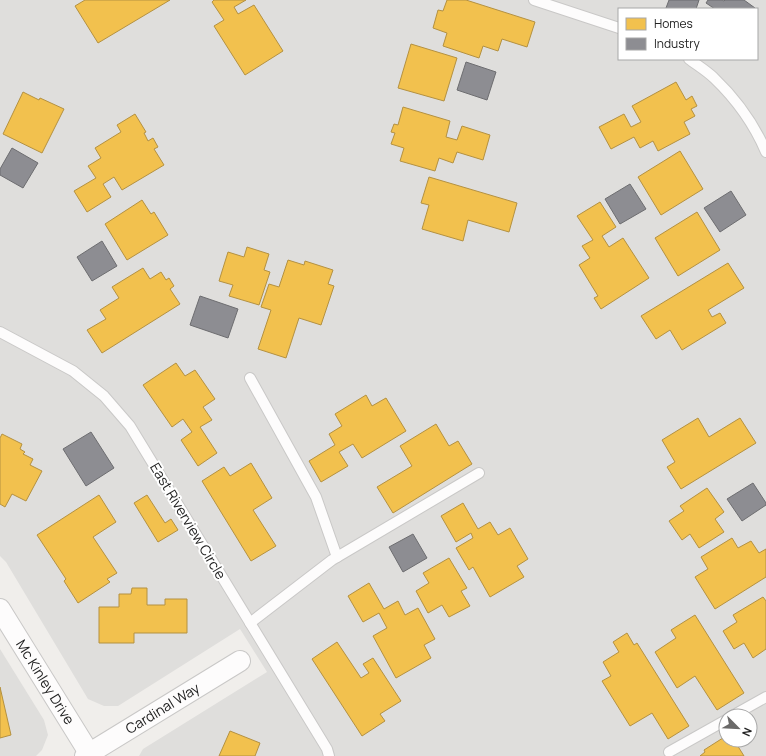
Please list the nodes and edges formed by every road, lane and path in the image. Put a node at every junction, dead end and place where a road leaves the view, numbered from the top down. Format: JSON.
{"nodes":[{"id":1,"x":534,"y":0,"type":"edge"},
{"id":2,"x":618,"y":28,"type":"edge"},
{"id":3,"x":690,"y":60,"type":"edge"},
{"id":4,"x":766,"y":152,"type":"edge"},
{"id":5,"x":0,"y":332,"type":"edge"},
{"id":6,"x":250,"y":378,"type":"dead end"},
{"id":7,"x":479,"y":474,"type":"dead end"},
{"id":8,"x":337,"y":558,"type":"junction"},
{"id":9,"x":0,"y":609,"type":"edge"},
{"id":10,"x":250,"y":623,"type":"junction"},
{"id":11,"x":240,"y":661,"type":"dead end"},
{"id":12,"x":766,"y":697,"type":"edge"},
{"id":13,"x":746,"y":708,"type":"edge"},
{"id":14,"x":718,"y":724,"type":"edge"},
{"id":15,"x":669,"y":752,"type":"dead end"},
{"id":16,"x":89,"y":755,"type":"edge"},
{"id":17,"x":329,"y":756,"type":"edge"}],
"edges":[{"from":1,"to":2,"type":"lane"},
{"from":3,"to":4,"type":"lane"},
{"from":5,"to":10,"type":"lane","name":"East Riverview Circle"},
{"from":6,"to":8,"type":"lane"},
{"from":7,"to":8,"type":"lane"},
{"from":8,"to":10,"type":"lane"},
{"from":9,"to":16,"type":"street","name":"Mc Kinley Drive"},
{"from":10,"to":17,"type":"lane","name":"East Riverview Circle"},
{"from":11,"to":16,"type":"street","name":"Cardinal Way"},
{"from":12,"to":13,"type":"lane"},
{"from":14,"to":15,"type":"lane"}]}
